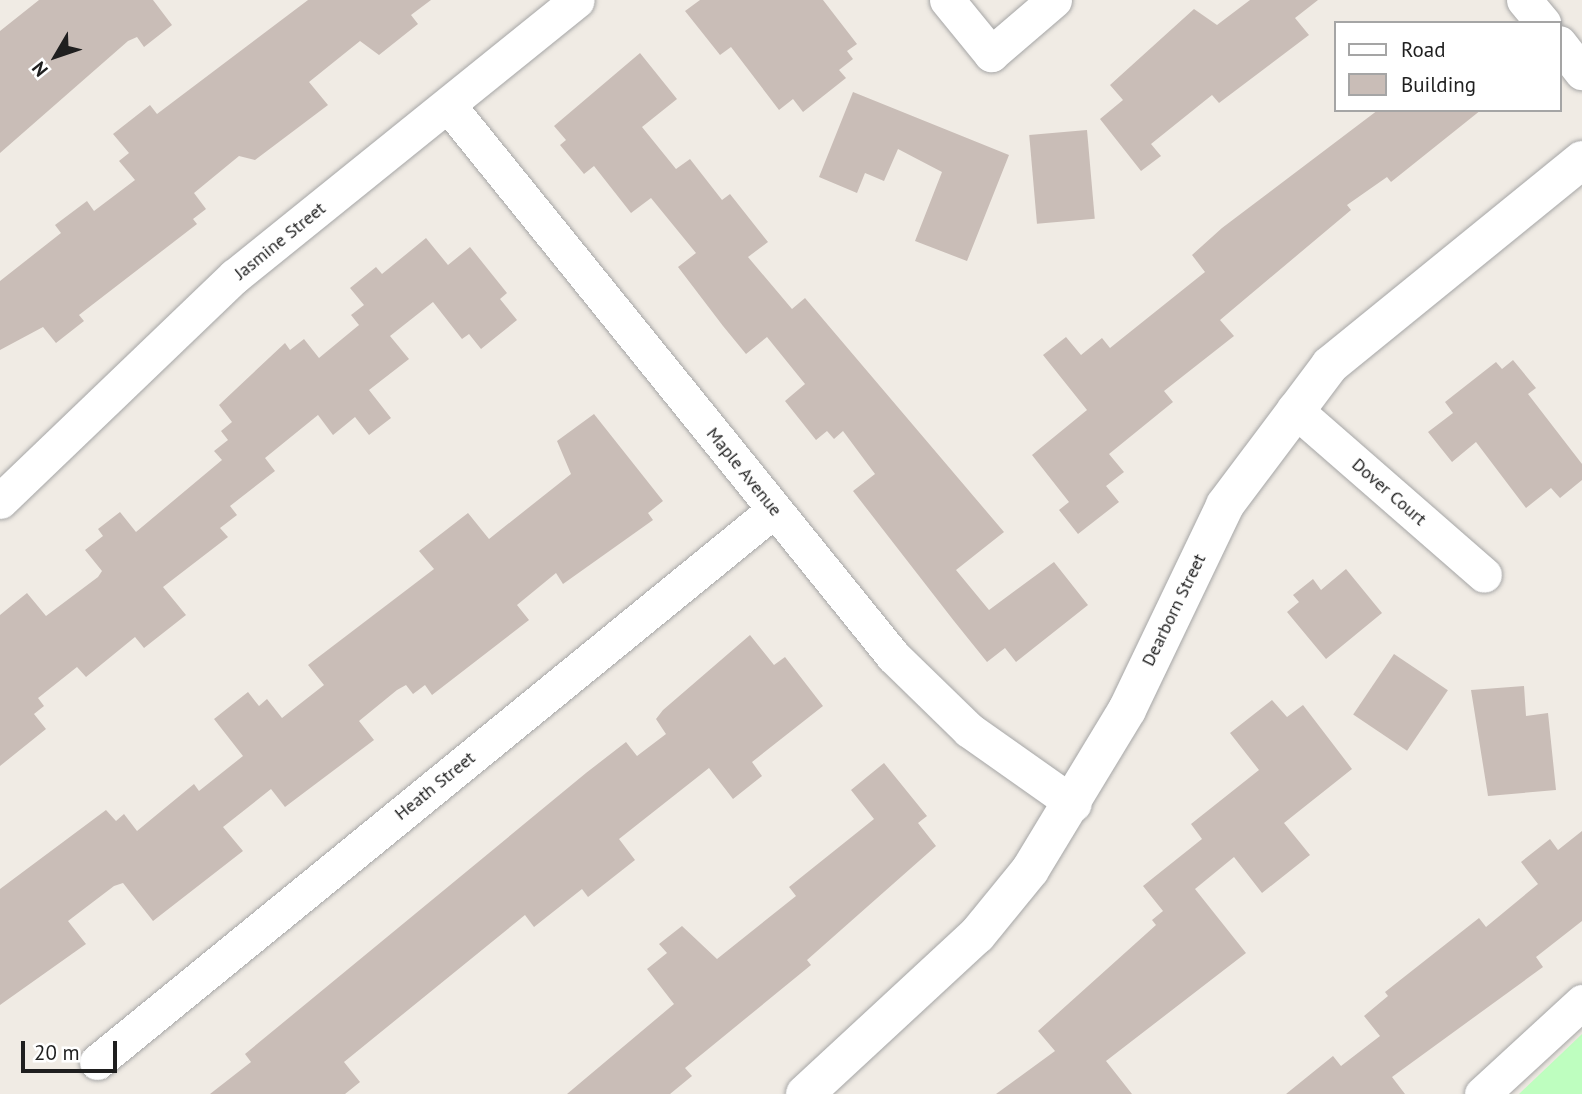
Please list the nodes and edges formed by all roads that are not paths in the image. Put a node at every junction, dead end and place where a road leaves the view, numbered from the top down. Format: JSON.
{"nodes":[{"id":1,"x":577,"y":0,"type":"edge"},
{"id":2,"x":947,"y":0,"type":"edge"},
{"id":3,"x":1054,"y":0,"type":"edge"},
{"id":4,"x":1524,"y":0,"type":"edge"},
{"id":5,"x":1541,"y":21,"type":"edge"},
{"id":6,"x":1561,"y":46,"type":"edge"},
{"id":7,"x":1582,"y":72,"type":"edge"},
{"id":8,"x":448,"y":106,"type":"junction"},
{"id":9,"x":1582,"y":160,"type":"edge"},
{"id":10,"x":1294,"y":410,"type":"junction"},
{"id":11,"x":0,"y":501,"type":"edge"},
{"id":12,"x":774,"y":510,"type":"junction"},
{"id":13,"x":1484,"y":575,"type":"dead end"},
{"id":14,"x":1074,"y":804,"type":"junction"},
{"id":15,"x":1582,"y":1002,"type":"edge"},
{"id":16,"x":97,"y":1062,"type":"dead end"},
{"id":17,"x":805,"y":1094,"type":"edge"},
{"id":18,"x":1482,"y":1094,"type":"edge"}],
"edges":[{"from":1,"to":8,"type":"street","name":"Jasmine Street"},
{"from":2,"to":3,"type":"street"},
{"from":4,"to":5,"type":"street"},
{"from":6,"to":7,"type":"street"},
{"from":8,"to":11,"type":"street","name":"Jasmine Street"},
{"from":8,"to":12,"type":"street","name":"Maple Avenue"},
{"from":9,"to":10,"type":"street","name":"Dearborn Street"},
{"from":10,"to":13,"type":"street","name":"Dover Court"},
{"from":10,"to":14,"type":"street","name":"Dearborn Street"},
{"from":12,"to":14,"type":"street","name":"Maple Avenue"},
{"from":12,"to":16,"type":"street","name":"Heath Street"},
{"from":14,"to":17,"type":"street","name":"Dearborn Street"},
{"from":15,"to":18,"type":"street"}]}
